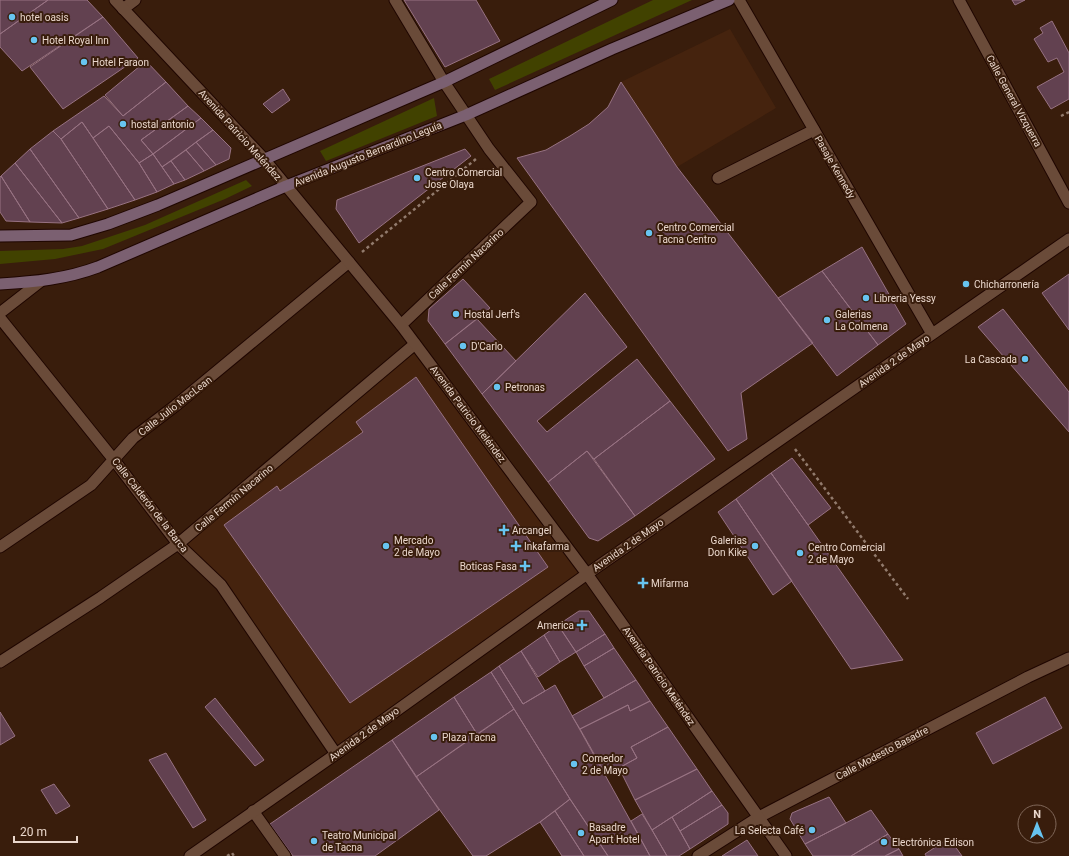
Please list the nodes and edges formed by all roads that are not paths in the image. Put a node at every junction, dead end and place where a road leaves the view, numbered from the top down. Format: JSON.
{"nodes":[{"id":1,"x":115,"y":0,"type":"edge"},
{"id":2,"x":135,"y":0,"type":"edge"},
{"id":3,"x":395,"y":0,"type":"edge"},
{"id":4,"x":612,"y":0,"type":"edge"},
{"id":5,"x":729,"y":0,"type":"edge"},
{"id":6,"x":739,"y":0,"type":"edge"},
{"id":7,"x":958,"y":0,"type":"edge"},
{"id":8,"x":598,"y":3,"type":"edge"},
{"id":9,"x":123,"y":9,"type":"junction"},
{"id":10,"x":444,"y":82,"type":"junction"},
{"id":11,"x":466,"y":115,"type":"junction"},
{"id":12,"x":814,"y":130,"type":"junction"},
{"id":13,"x":264,"y":159,"type":"junction"},
{"id":14,"x":718,"y":178,"type":"dead end"},
{"id":15,"x":286,"y":186,"type":"junction"},
{"id":16,"x":1069,"y":203,"type":"edge"},
{"id":17,"x":0,"y":236,"type":"edge"},
{"id":18,"x":1069,"y":239,"type":"edge"},
{"id":19,"x":349,"y":262,"type":"junction"},
{"id":20,"x":41,"y":281,"type":"junction"},
{"id":21,"x":0,"y":284,"type":"edge"},
{"id":22,"x":0,"y":313,"type":"edge"},
{"id":23,"x":0,"y":318,"type":"edge"},
{"id":24,"x":401,"y":325,"type":"junction"},
{"id":25,"x":932,"y":334,"type":"junction"},
{"id":26,"x":415,"y":344,"type":"junction"},
{"id":27,"x":114,"y":460,"type":"junction"},
{"id":28,"x":178,"y":544,"type":"junction"},
{"id":29,"x":0,"y":547,"type":"edge"},
{"id":30,"x":587,"y":574,"type":"junction"},
{"id":31,"x":1069,"y":658,"type":"edge"},
{"id":32,"x":0,"y":662,"type":"edge"},
{"id":33,"x":336,"y":754,"type":"junction"},
{"id":34,"x":253,"y":811,"type":"junction"},
{"id":35,"x":760,"y":817,"type":"junction"},
{"id":36,"x":190,"y":856,"type":"edge"},
{"id":37,"x":285,"y":856,"type":"edge"},
{"id":38,"x":698,"y":856,"type":"edge"},
{"id":39,"x":786,"y":856,"type":"edge"}],
"edges":[{"from":1,"to":9,"type":"street","name":"Avenida Patricio Meléndez"},
{"from":2,"to":9,"type":"street"},
{"from":3,"to":10,"type":"street"},
{"from":4,"to":8,"type":"main road"},
{"from":5,"to":11,"type":"main road","name":"Avenida Augusto Bernardino Leguía"},
{"from":6,"to":12,"type":"street","name":"Pasaje Kennedy"},
{"from":7,"to":16,"type":"street","name":"Calle General Vizquerra"},
{"from":8,"to":10,"type":"main road"},
{"from":9,"to":13,"type":"street","name":"Avenida Patricio Meléndez"},
{"from":10,"to":11,"type":"street"},
{"from":10,"to":13,"type":"main road"},
{"from":11,"to":15,"type":"main road","name":"Avenida Augusto Bernardino Leguía"},
{"from":11,"to":24,"type":"street","name":"Calle Fermín Nacarino"},
{"from":12,"to":14,"type":"street"},
{"from":12,"to":25,"type":"street","name":"Pasaje Kennedy"},
{"from":13,"to":15,"type":"street","name":"Avenida Patricio Meléndez"},
{"from":13,"to":17,"type":"main road"},
{"from":15,"to":19,"type":"street","name":"Avenida Patricio Meléndez"},
{"from":15,"to":20,"type":"main road","name":"Avenida Augusto Bernardino Leguía"},
{"from":18,"to":25,"type":"street","name":"Avenida 2 de Mayo"},
{"from":19,"to":24,"type":"street","name":"Avenida Patricio Meléndez"},
{"from":19,"to":27,"type":"street","name":"Calle Julio MacLean"},
{"from":20,"to":21,"type":"main road","name":"Avenida Augusto Bernardino Leguía"},
{"from":20,"to":22,"type":"street"},
{"from":23,"to":27,"type":"street","name":"Calle Calderón de la Barca"},
{"from":24,"to":26,"type":"street","name":"Avenida Patricio Meléndez"},
{"from":25,"to":30,"type":"street","name":"Avenida 2 de Mayo"},
{"from":26,"to":28,"type":"street","name":"Calle Fermín Nacarino"},
{"from":26,"to":30,"type":"street","name":"Avenida Patricio Meléndez"},
{"from":27,"to":28,"type":"street","name":"Calle Calderón de la Barca"},
{"from":27,"to":29,"type":"street","name":"Calle Julio MacLean"},
{"from":28,"to":32,"type":"street","name":"Calle Fermín Nacarino"},
{"from":28,"to":33,"type":"street","name":"Calle Calderón de la Barca"},
{"from":30,"to":33,"type":"street","name":"Avenida 2 de Mayo"},
{"from":30,"to":35,"type":"street","name":"Avenida Patricio Meléndez"},
{"from":31,"to":35,"type":"street","name":"Calle Modesto Basadre"},
{"from":33,"to":34,"type":"street","name":"Avenida 2 de Mayo"},
{"from":34,"to":36,"type":"street","name":"Avenida 2 de Mayo"},
{"from":34,"to":37,"type":"street"},
{"from":35,"to":38,"type":"street","name":"Calle Modesto Basadre"},
{"from":35,"to":39,"type":"street","name":"Avenida Patricio Meléndez"}]}
